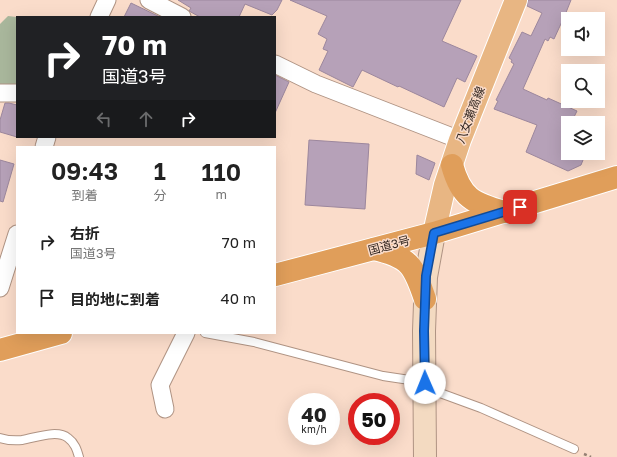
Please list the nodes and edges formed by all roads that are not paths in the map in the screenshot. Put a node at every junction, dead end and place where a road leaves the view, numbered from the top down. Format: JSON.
{"nodes":[{"id":1,"x":107,"y":0,"type":"edge"},
{"id":2,"x":149,"y":0,"type":"edge"},
{"id":3,"x":516,"y":0,"type":"edge"},
{"id":4,"x":99,"y":16,"type":"edge"},
{"id":5,"x":180,"y":16,"type":"edge"},
{"id":6,"x":276,"y":64,"type":"edge"},
{"id":7,"x":0,"y":93,"type":"edge"},
{"id":8,"x":16,"y":93,"type":"edge"},
{"id":9,"x":460,"y":140,"type":"junction"},
{"id":10,"x":452,"y":165,"type":"junction"},
{"id":11,"x":617,"y":177,"type":"edge"},
{"id":12,"x":504,"y":212,"type":"junction"},
{"id":13,"x":434,"y":233,"type":"junction"},
{"id":14,"x":16,"y":237,"type":"edge"},
{"id":15,"x":374,"y":249,"type":"junction"},
{"id":16,"x":276,"y":275,"type":"edge"},
{"id":17,"x":2,"y":277,"type":"edge"},
{"id":18,"x":425,"y":299,"type":"junction"},
{"id":19,"x":57,"y":334,"type":"edge"},
{"id":20,"x":186,"y":334,"type":"edge"},
{"id":21,"x":210,"y":334,"type":"edge"},
{"id":22,"x":0,"y":350,"type":"edge"},
{"id":23,"x":425,"y":387,"type":"junction"},
{"id":24,"x":165,"y":409,"type":"dead end"},
{"id":25,"x":0,"y":438,"type":"edge"},
{"id":26,"x":574,"y":449,"type":"dead end"},
{"id":27,"x":80,"y":457,"type":"edge"},
{"id":28,"x":426,"y":457,"type":"edge"}],
"edges":[{"from":1,"to":4,"type":"street"},
{"from":2,"to":5,"type":"street"},
{"from":3,"to":9,"type":"main road","name":"八女瀬高線"},
{"from":6,"to":9,"type":"street"},
{"from":7,"to":8,"type":"street"},
{"from":9,"to":10,"type":"main road","name":"八女瀬高線"},
{"from":10,"to":12,"type":"highway"},
{"from":10,"to":13,"type":"main road","name":"八女瀬高線"},
{"from":11,"to":12,"type":"highway","name":"国道3号"},
{"from":12,"to":13,"type":"highway","name":"国道3号"},
{"from":13,"to":15,"type":"highway","name":"国道3号"},
{"from":13,"to":18,"type":"main road"},
{"from":14,"to":17,"type":"street"},
{"from":15,"to":16,"type":"highway","name":"国道3号"},
{"from":15,"to":18,"type":"highway"},
{"from":18,"to":23,"type":"main road"},
{"from":19,"to":22,"type":"highway"},
{"from":20,"to":24,"type":"street"},
{"from":21,"to":23,"type":"lane"},
{"from":23,"to":26,"type":"lane"},
{"from":23,"to":28,"type":"main road"},
{"from":25,"to":27,"type":"lane"}]}
